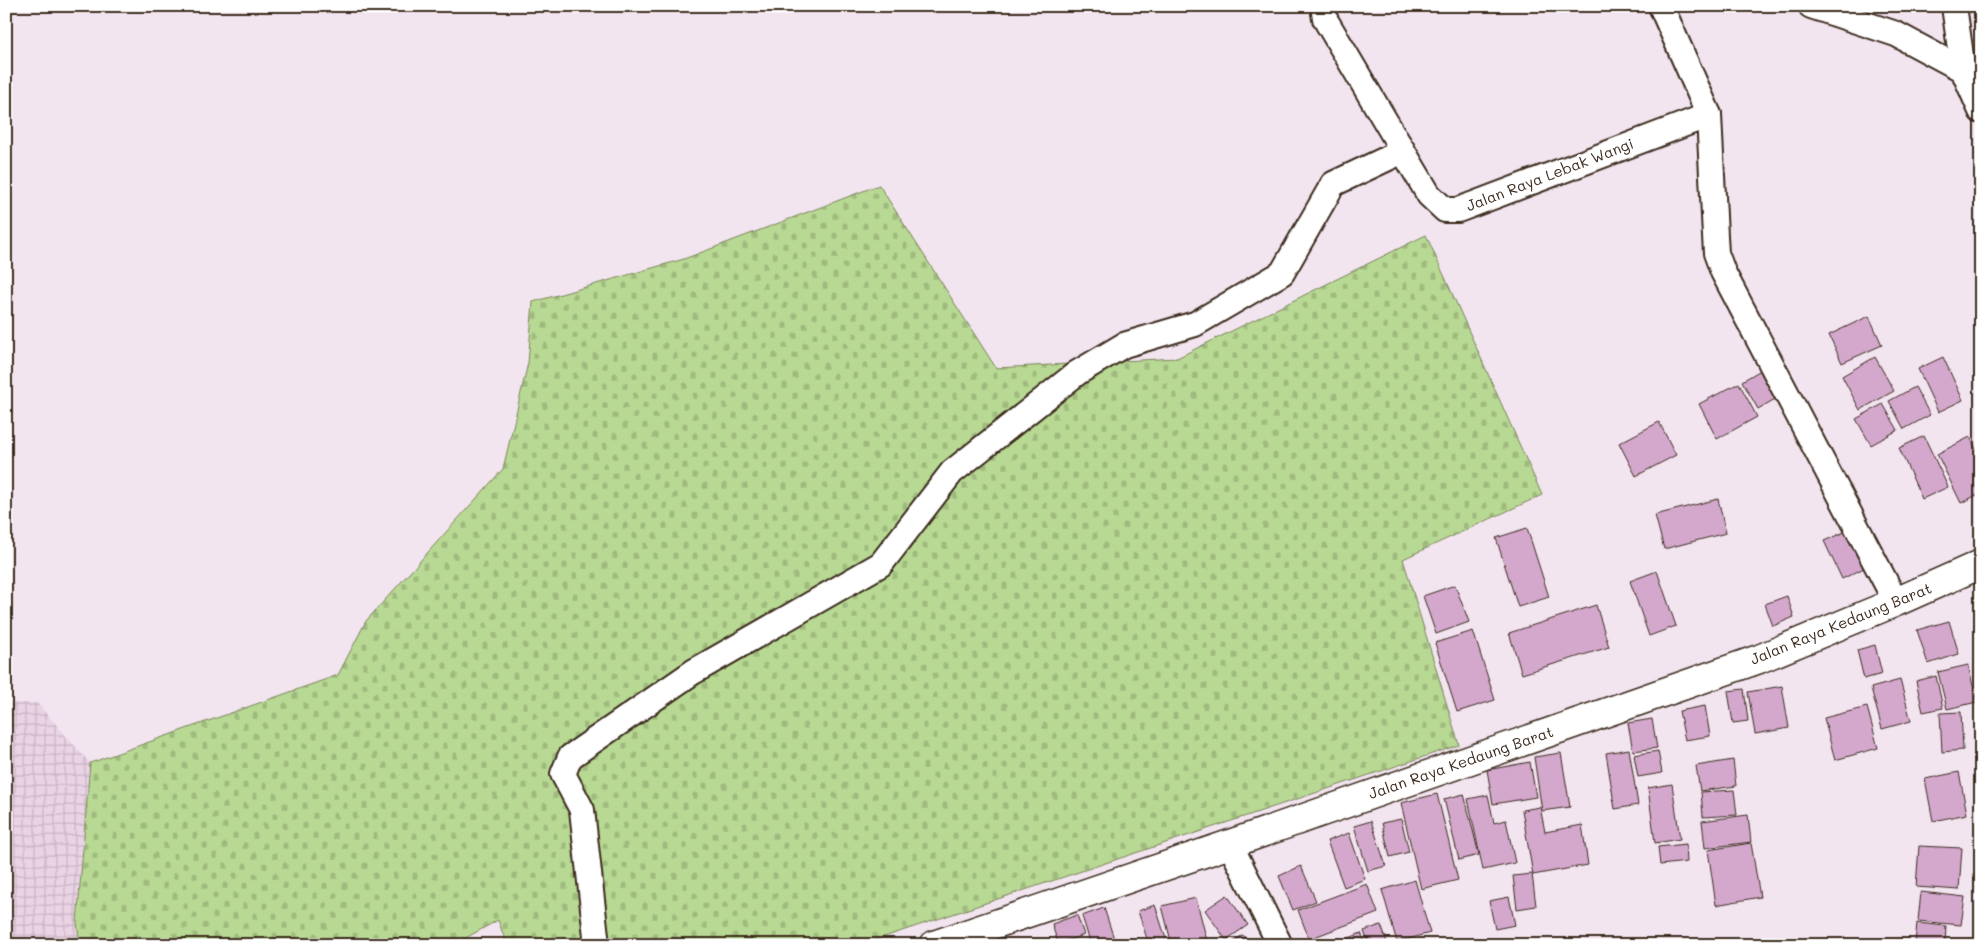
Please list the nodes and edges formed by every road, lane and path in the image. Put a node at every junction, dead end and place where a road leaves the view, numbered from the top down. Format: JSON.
{"nodes":[{"id":1,"x":1323,"y":6,"type":"edge"},
{"id":2,"x":1810,"y":6,"type":"edge"},
{"id":3,"x":1954,"y":6,"type":"edge"},
{"id":4,"x":1668,"y":8,"type":"edge"},
{"id":5,"x":1963,"y":70,"type":"junction"},
{"id":6,"x":1981,"y":111,"type":"edge"},
{"id":7,"x":1709,"y":115,"type":"junction"},
{"id":8,"x":1403,"y":150,"type":"junction"},
{"id":9,"x":1981,"y":564,"type":"edge"},
{"id":10,"x":1896,"y":602,"type":"junction"},
{"id":11,"x":1230,"y":844,"type":"junction"},
{"id":12,"x":597,"y":945,"type":"edge"},
{"id":13,"x":934,"y":945,"type":"edge"},
{"id":14,"x":1280,"y":945,"type":"edge"}],
"edges":[{"from":1,"to":8,"type":"street","name":"Jalan Raya Lebak Wangi"},
{"from":2,"to":5,"type":"street"},
{"from":3,"to":5,"type":"street"},
{"from":4,"to":7,"type":"street"},
{"from":5,"to":6,"type":"street"},
{"from":7,"to":8,"type":"street","name":"Jalan Raya Lebak Wangi"},
{"from":7,"to":10,"type":"street"},
{"from":8,"to":12,"type":"street"},
{"from":9,"to":10,"type":"street","name":"Jalan Raya Kedaung Barat"},
{"from":10,"to":11,"type":"street","name":"Jalan Raya Kedaung Barat"},
{"from":11,"to":13,"type":"street","name":"Jalan Raya Kedaung Barat"},
{"from":11,"to":14,"type":"street"}]}
